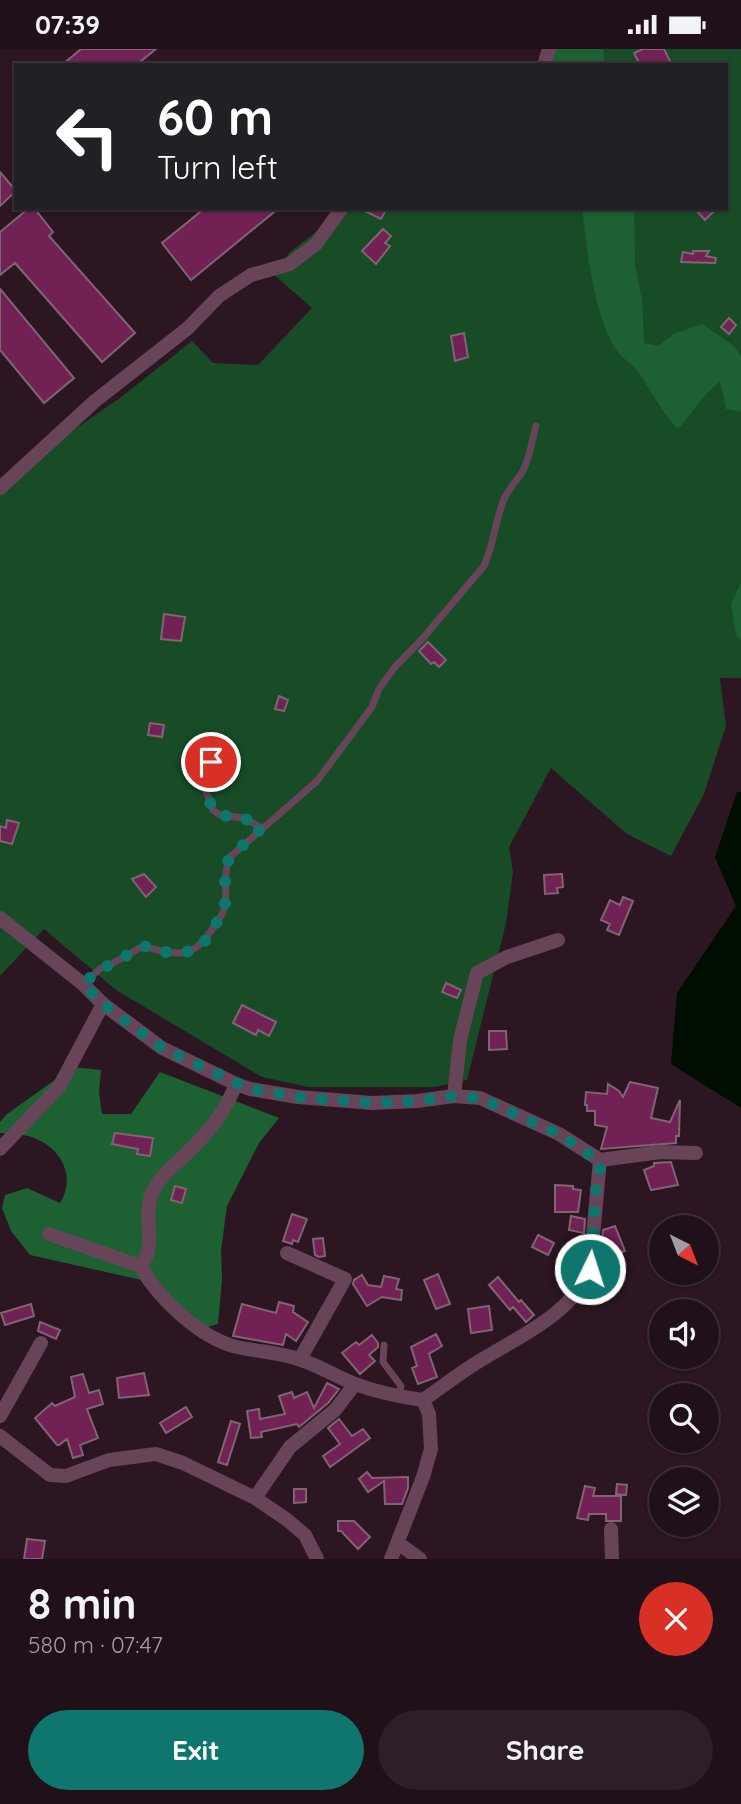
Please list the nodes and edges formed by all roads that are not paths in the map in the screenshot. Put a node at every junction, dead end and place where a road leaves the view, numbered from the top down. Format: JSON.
{"nodes":[{"id":1,"x":341,"y":210,"type":"edge"},
{"id":2,"x":536,"y":426,"type":"dead end"},
{"id":3,"x":0,"y":488,"type":"edge"},
{"id":4,"x":211,"y":762,"type":"dead end"},
{"id":5,"x":262,"y":828,"type":"junction"},
{"id":6,"x":0,"y":918,"type":"edge"},
{"id":7,"x":558,"y":940,"type":"dead end"},
{"id":8,"x":83,"y":984,"type":"junction"},
{"id":9,"x":103,"y":1004,"type":"junction"},
{"id":10,"x":236,"y":1084,"type":"junction"},
{"id":11,"x":454,"y":1096,"type":"junction"},
{"id":12,"x":1,"y":1146,"type":"edge"},
{"id":13,"x":696,"y":1153,"type":"dead end"},
{"id":14,"x":600,"y":1160,"type":"junction"},
{"id":15,"x":49,"y":1234,"type":"dead end"},
{"id":16,"x":287,"y":1253,"type":"dead end"},
{"id":17,"x":140,"y":1266,"type":"junction"},
{"id":18,"x":41,"y":1343,"type":"dead end"},
{"id":19,"x":384,"y":1345,"type":"dead end"},
{"id":20,"x":300,"y":1359,"type":"junction"},
{"id":21,"x":355,"y":1384,"type":"junction"},
{"id":22,"x":398,"y":1397,"type":"junction"},
{"id":23,"x":423,"y":1400,"type":"junction"},
{"id":24,"x":0,"y":1416,"type":"edge"},
{"id":25,"x":0,"y":1436,"type":"edge"},
{"id":26,"x":255,"y":1499,"type":"junction"},
{"id":27,"x":611,"y":1529,"type":"dead end"},
{"id":28,"x":398,"y":1543,"type":"junction"},
{"id":29,"x":317,"y":1559,"type":"edge"},
{"id":30,"x":391,"y":1559,"type":"edge"},
{"id":31,"x":420,"y":1559,"type":"edge"},
{"id":32,"x":612,"y":1559,"type":"edge"}],
"edges":[{"from":1,"to":3,"type":"street"},
{"from":2,"to":5,"type":"lane"},
{"from":4,"to":5,"type":"lane"},
{"from":5,"to":8,"type":"lane"},
{"from":6,"to":8,"type":"street"},
{"from":7,"to":11,"type":"street"},
{"from":8,"to":9,"type":"street"},
{"from":9,"to":10,"type":"street"},
{"from":9,"to":12,"type":"street"},
{"from":10,"to":11,"type":"street"},
{"from":10,"to":17,"type":"street"},
{"from":11,"to":14,"type":"street"},
{"from":13,"to":14,"type":"street"},
{"from":14,"to":23,"type":"street"},
{"from":15,"to":17,"type":"street"},
{"from":16,"to":20,"type":"street"},
{"from":17,"to":20,"type":"street"},
{"from":18,"to":24,"type":"street"},
{"from":19,"to":22,"type":"lane"},
{"from":20,"to":21,"type":"street"},
{"from":21,"to":22,"type":"street"},
{"from":21,"to":26,"type":"street"},
{"from":22,"to":23,"type":"street"},
{"from":23,"to":28,"type":"street"},
{"from":25,"to":26,"type":"street"},
{"from":26,"to":29,"type":"street"},
{"from":27,"to":32,"type":"street"},
{"from":28,"to":30,"type":"street"},
{"from":28,"to":31,"type":"street"}]}
